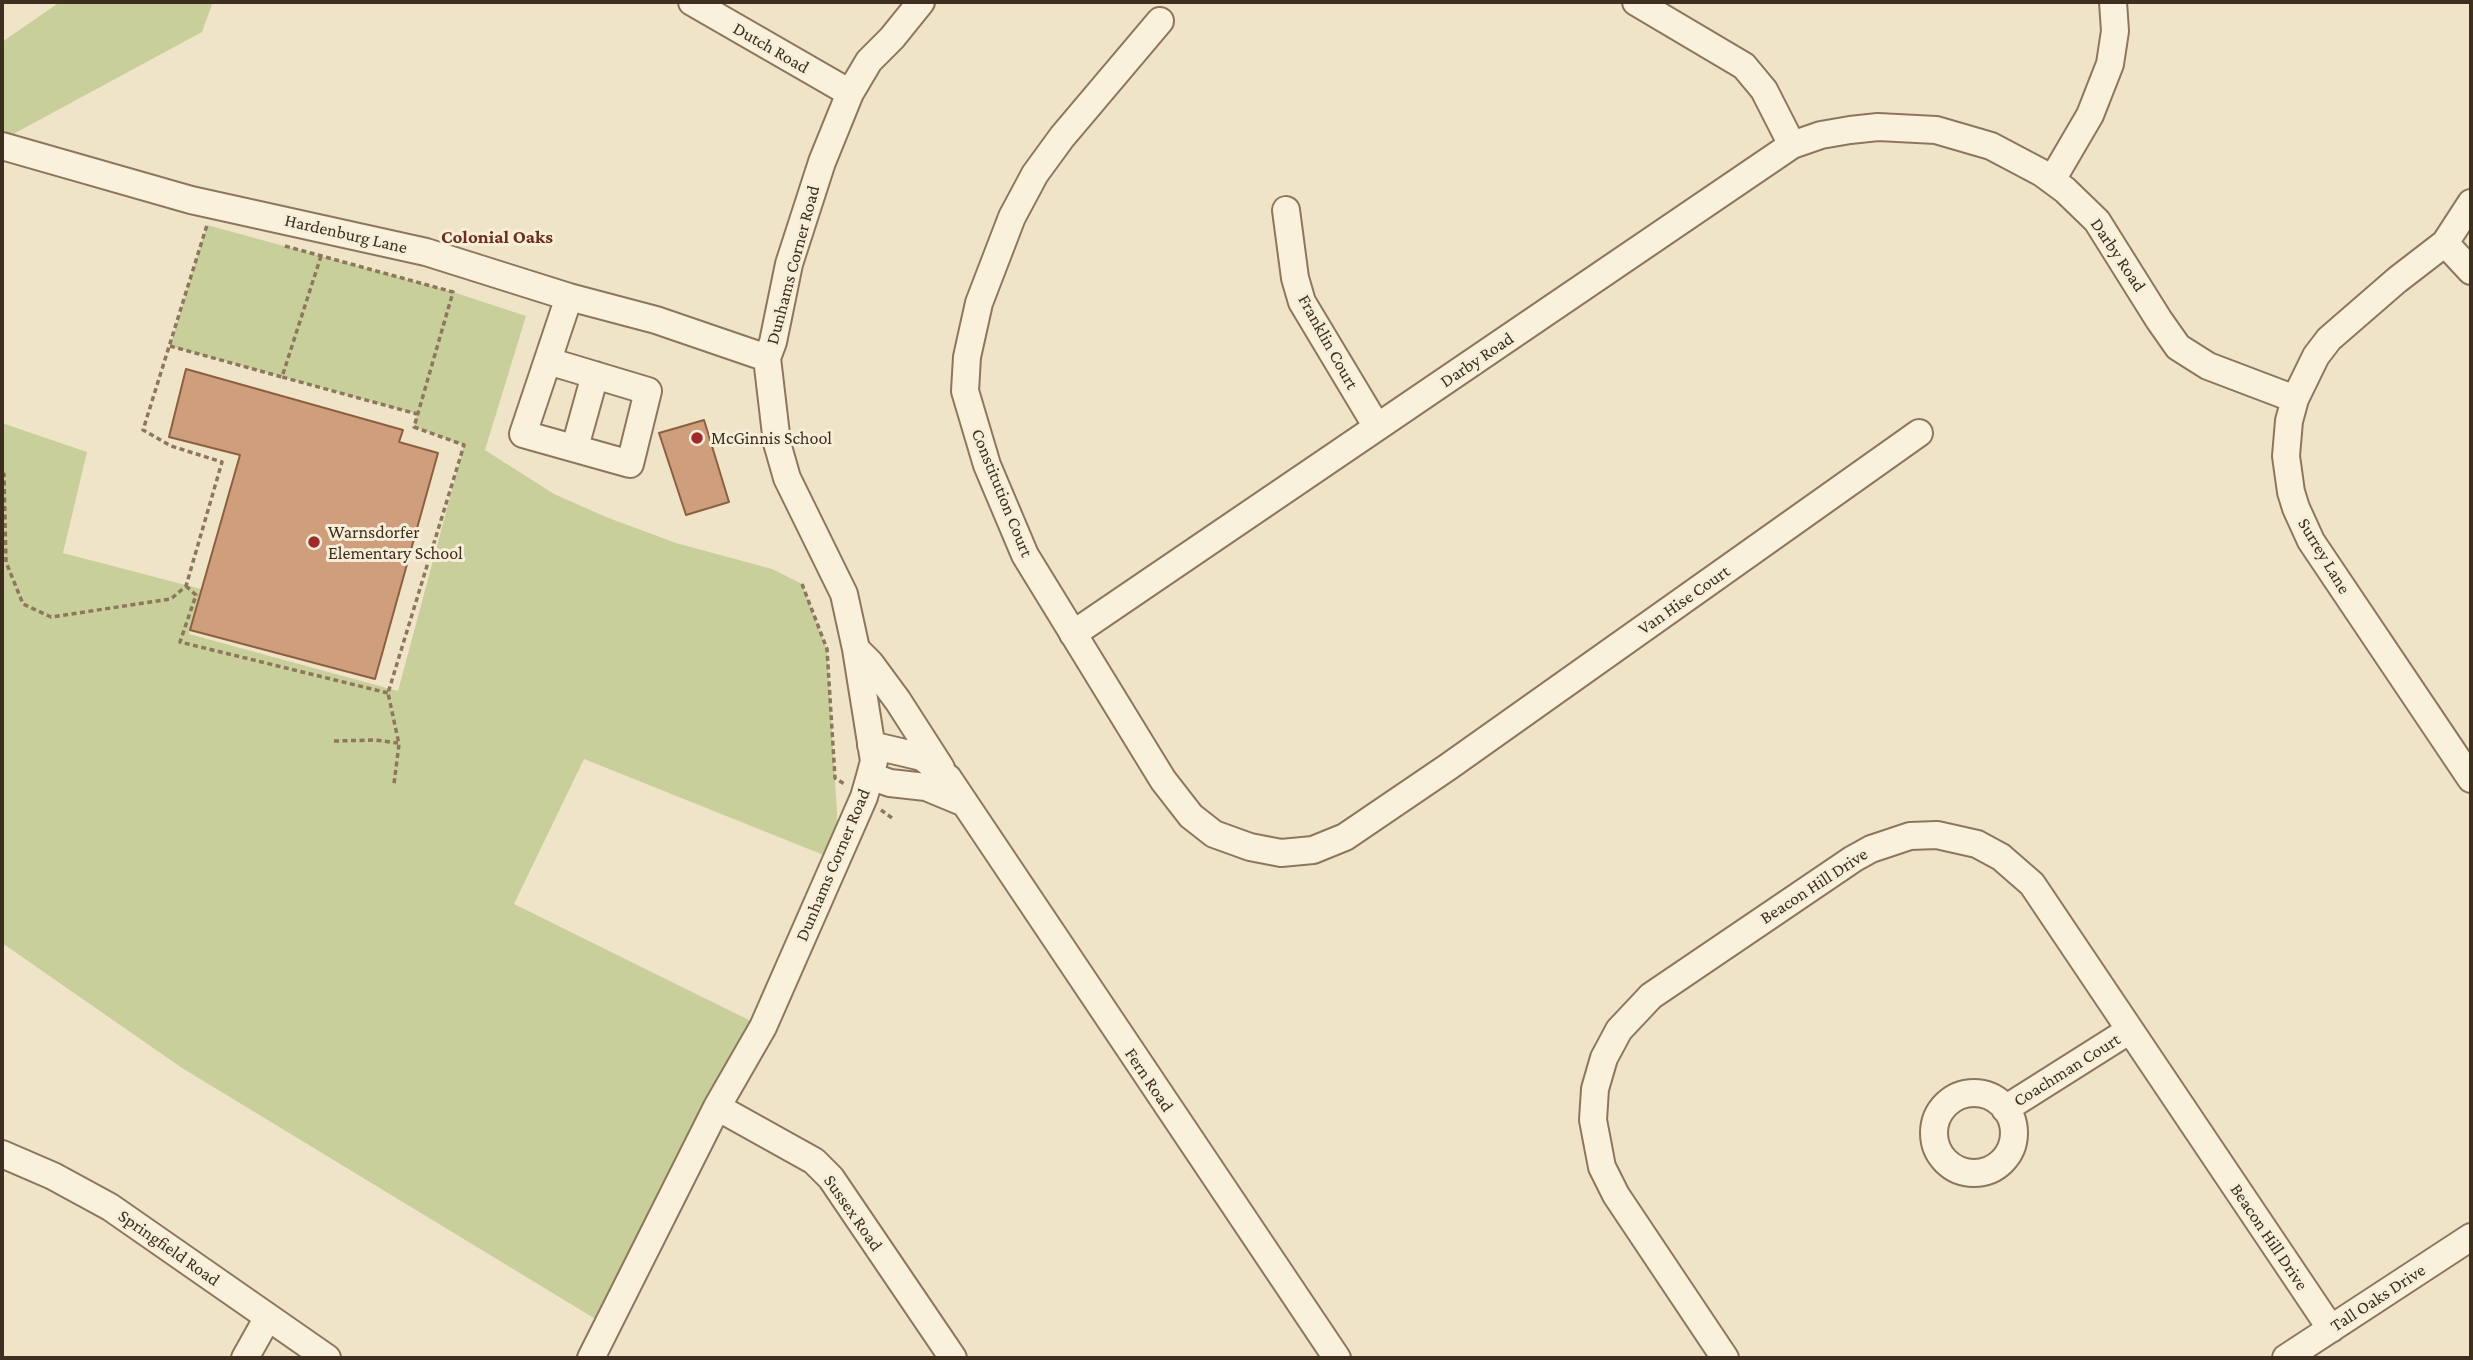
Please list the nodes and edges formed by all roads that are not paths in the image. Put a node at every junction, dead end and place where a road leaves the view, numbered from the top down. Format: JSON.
{"nodes":[{"id":1,"x":692,"y":2,"type":"edge"},
{"id":2,"x":920,"y":2,"type":"edge"},
{"id":3,"x":1636,"y":2,"type":"edge"},
{"id":4,"x":2113,"y":2,"type":"edge"},
{"id":5,"x":1160,"y":21,"type":"dead end"},
{"id":6,"x":850,"y":93,"type":"junction"},
{"id":7,"x":1792,"y":145,"type":"junction"},
{"id":8,"x":2,"y":146,"type":"edge"},
{"id":9,"x":2052,"y":180,"type":"junction"},
{"id":10,"x":2471,"y":203,"type":"edge"},
{"id":11,"x":1286,"y":210,"type":"dead end"},
{"id":12,"x":2445,"y":243,"type":"junction"},
{"id":13,"x":2471,"y":271,"type":"edge"},
{"id":14,"x":569,"y":297,"type":"junction"},
{"id":15,"x":767,"y":358,"type":"junction"},
{"id":16,"x":548,"y":361,"type":"junction"},
{"id":17,"x":595,"y":375,"type":"junction"},
{"id":18,"x":2295,"y":399,"type":"junction"},
{"id":19,"x":1377,"y":427,"type":"junction"},
{"id":20,"x":1919,"y":433,"type":"dead end"},
{"id":21,"x":575,"y":447,"type":"junction"},
{"id":22,"x":1073,"y":634,"type":"junction"},
{"id":23,"x":856,"y":649,"type":"junction"},
{"id":24,"x":871,"y":744,"type":"junction"},
{"id":25,"x":870,"y":776,"type":"junction"},
{"id":26,"x":948,"y":778,"type":"junction"},
{"id":27,"x":2471,"y":779,"type":"edge"},
{"id":28,"x":962,"y":803,"type":"junction"},
{"id":29,"x":2130,"y":1030,"type":"junction"},
{"id":30,"x":717,"y":1107,"type":"junction"},
{"id":31,"x":2005,"y":1109,"type":"dead end"},
{"id":32,"x":2,"y":1154,"type":"edge"},
{"id":33,"x":2471,"y":1237,"type":"edge"},
{"id":34,"x":268,"y":1317,"type":"junction"},
{"id":35,"x":2331,"y":1329,"type":"junction"},
{"id":36,"x":245,"y":1358,"type":"edge"},
{"id":37,"x":327,"y":1358,"type":"edge"},
{"id":38,"x":591,"y":1358,"type":"edge"},
{"id":39,"x":953,"y":1358,"type":"edge"},
{"id":40,"x":1337,"y":1358,"type":"edge"},
{"id":41,"x":1725,"y":1358,"type":"edge"},
{"id":42,"x":2286,"y":1358,"type":"edge"}],
"edges":[{"from":1,"to":6,"type":"street","name":"Dutch Road"},
{"from":2,"to":6,"type":"street","name":"Dunhams Corner Road"},
{"from":3,"to":7,"type":"street"},
{"from":4,"to":9,"type":"street"},
{"from":5,"to":22,"type":"street","name":"Constitution Court"},
{"from":6,"to":15,"type":"street","name":"Dunhams Corner Road"},
{"from":7,"to":9,"type":"street","name":"Darby Road"},
{"from":7,"to":19,"type":"street","name":"Darby Road"},
{"from":8,"to":14,"type":"street","name":"Hardenburg Lane"},
{"from":9,"to":18,"type":"street","name":"Darby Road"},
{"from":10,"to":12,"type":"street","name":"Surrey Lane"},
{"from":11,"to":19,"type":"street","name":"Franklin Court"},
{"from":12,"to":13,"type":"street"},
{"from":12,"to":18,"type":"street","name":"Surrey Lane"},
{"from":14,"to":15,"type":"street","name":"Hardenburg Lane"},
{"from":14,"to":16,"type":"street"},
{"from":15,"to":23,"type":"street","name":"Dunhams Corner Road"},
{"from":16,"to":17,"type":"street"},
{"from":16,"to":21,"type":"street"},
{"from":17,"to":21,"type":"street"},
{"from":17,"to":21,"type":"street"},
{"from":18,"to":27,"type":"street","name":"Surrey Lane"},
{"from":19,"to":22,"type":"street","name":"Darby Road"},
{"from":20,"to":22,"type":"street","name":"Van Hise Court"},
{"from":23,"to":24,"type":"street","name":"Dunhams Corner Road"},
{"from":23,"to":26,"type":"street"},
{"from":24,"to":25,"type":"street","name":"Dunhams Corner Road"},
{"from":24,"to":26,"type":"street","name":"Fern Road"},
{"from":25,"to":28,"type":"street"},
{"from":25,"to":30,"type":"street","name":"Dunhams Corner Road"},
{"from":26,"to":28,"type":"street","name":"Fern Road"},
{"from":28,"to":40,"type":"street","name":"Fern Road"},
{"from":29,"to":31,"type":"street","name":"Coachman Court"},
{"from":29,"to":35,"type":"street","name":"Beacon Hill Drive"},
{"from":29,"to":41,"type":"street","name":"Beacon Hill Drive"},
{"from":30,"to":38,"type":"street","name":"Dunhams Corner Road"},
{"from":30,"to":39,"type":"street","name":"Sussex Road"},
{"from":32,"to":34,"type":"street","name":"Springfield Road"},
{"from":33,"to":35,"type":"street","name":"Tall Oaks Drive"},
{"from":34,"to":36,"type":"street"},
{"from":34,"to":37,"type":"street","name":"Springfield Road"},
{"from":35,"to":42,"type":"street","name":"Tall Oaks Drive"}]}
